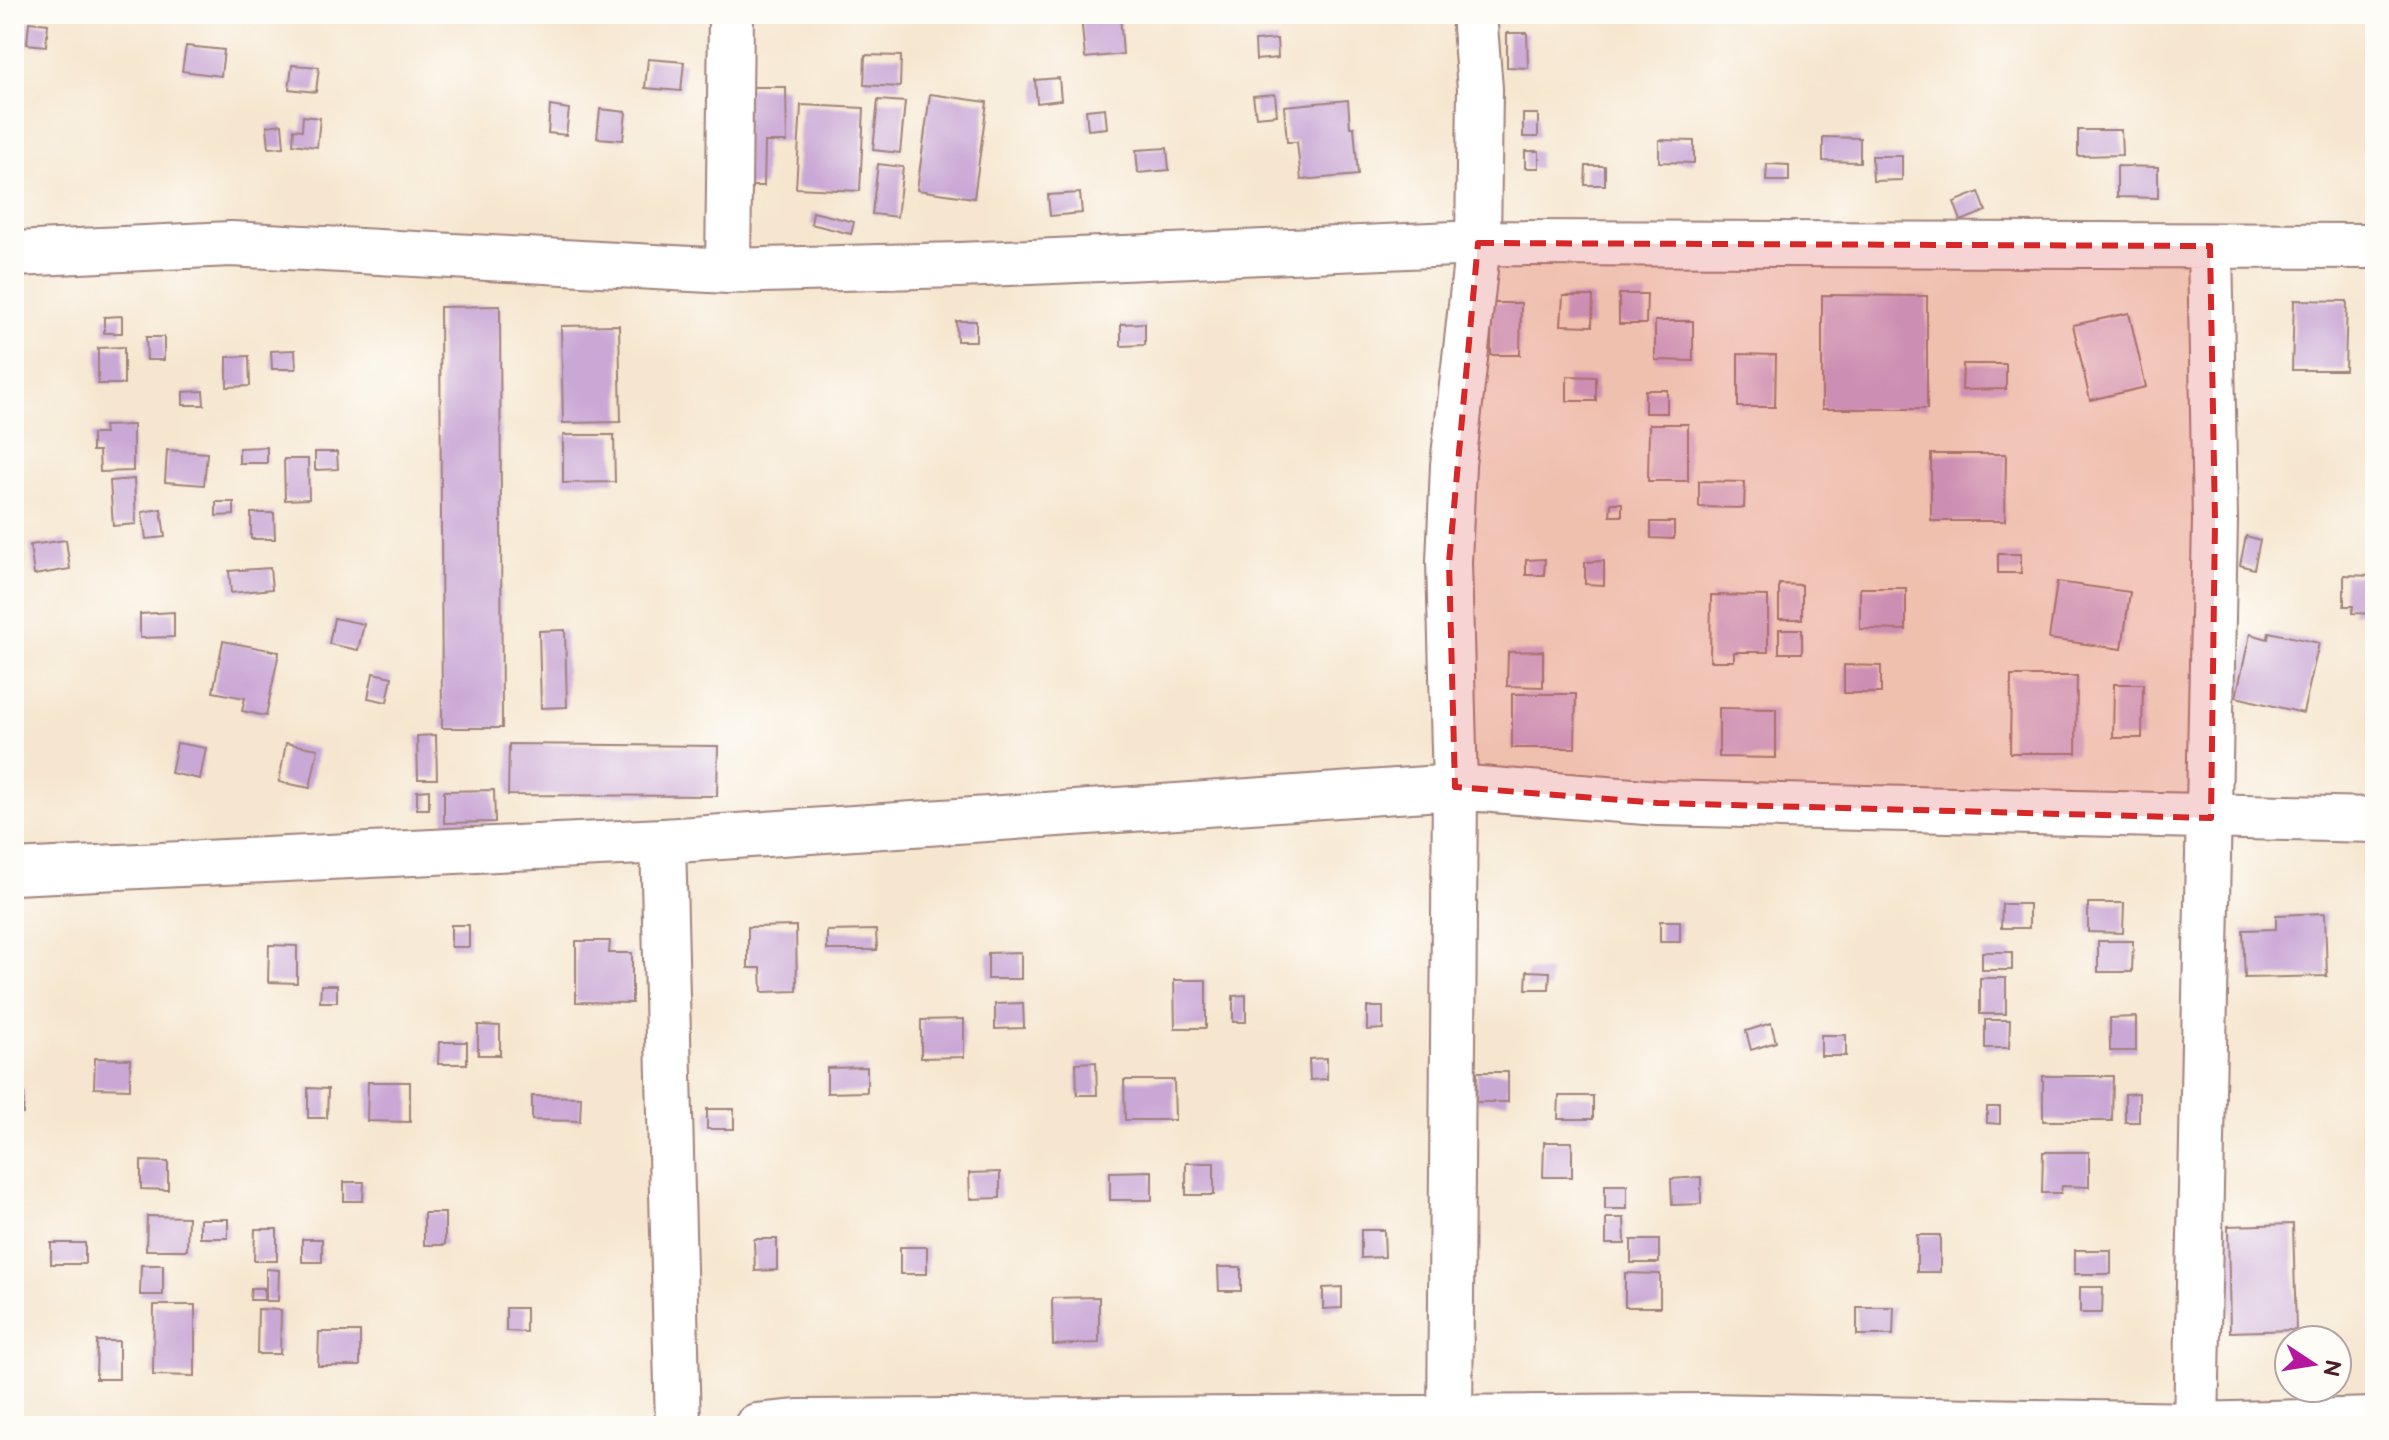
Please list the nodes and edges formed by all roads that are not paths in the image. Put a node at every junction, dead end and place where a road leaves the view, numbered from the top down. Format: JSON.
{"nodes":[{"id":1,"x":731,"y":14,"type":"edge"},
{"id":2,"x":1474,"y":14,"type":"edge"},
{"id":3,"x":1478,"y":243,"type":"junction"},
{"id":4,"x":2210,"y":246,"type":"junction"},
{"id":5,"x":2375,"y":246,"type":"edge"},
{"id":6,"x":14,"y":254,"type":"edge"},
{"id":7,"x":728,"y":271,"type":"junction"},
{"id":8,"x":1455,"y":787,"type":"junction"},
{"id":9,"x":2211,"y":818,"type":"junction"},
{"id":10,"x":2375,"y":820,"type":"edge"},
{"id":11,"x":663,"y":841,"type":"junction"},
{"id":12,"x":14,"y":872,"type":"edge"},
{"id":13,"x":2375,"y":1420,"type":"edge"},
{"id":14,"x":1450,"y":1422,"type":"edge"},
{"id":15,"x":2196,"y":1425,"type":"edge"},
{"id":16,"x":678,"y":1426,"type":"edge"},
{"id":17,"x":757,"y":1426,"type":"edge"}],
"edges":[{"from":1,"to":7,"type":"street"},
{"from":2,"to":3,"type":"street"},
{"from":3,"to":4,"type":"street"},
{"from":3,"to":7,"type":"street"},
{"from":3,"to":8,"type":"street"},
{"from":4,"to":5,"type":"street"},
{"from":4,"to":9,"type":"street"},
{"from":6,"to":7,"type":"street"},
{"from":8,"to":9,"type":"street"},
{"from":8,"to":11,"type":"street"},
{"from":8,"to":14,"type":"street"},
{"from":9,"to":10,"type":"street"},
{"from":9,"to":15,"type":"street"},
{"from":11,"to":12,"type":"street"},
{"from":11,"to":16,"type":"street"},
{"from":13,"to":15,"type":"street"},
{"from":14,"to":15,"type":"street"},
{"from":14,"to":17,"type":"street"}]}
